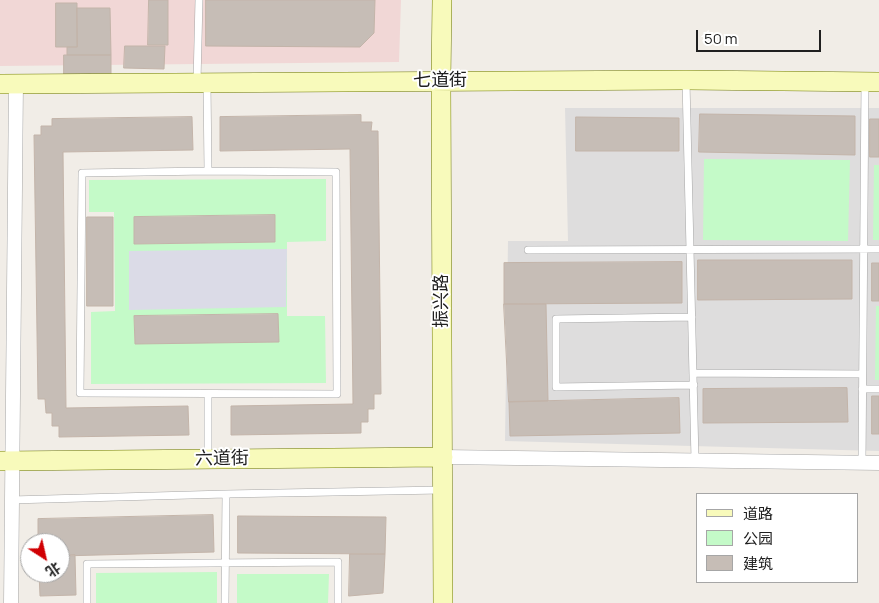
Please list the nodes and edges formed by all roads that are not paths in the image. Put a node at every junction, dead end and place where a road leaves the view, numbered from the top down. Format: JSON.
{"nodes":[{"id":1,"x":199,"y":0,"type":"edge"},
{"id":2,"x":442,"y":0,"type":"edge"},
{"id":3,"x":686,"y":80,"type":"junction"},
{"id":4,"x":441,"y":81,"type":"junction"},
{"id":5,"x":202,"y":82,"type":"junction"},
{"id":6,"x":872,"y":82,"type":"edge"},
{"id":7,"x":8,"y":83,"type":"edge"},
{"id":8,"x":208,"y":171,"type":"junction"},
{"id":9,"x":690,"y":249,"type":"junction"},
{"id":10,"x":863,"y":249,"type":"junction"},
{"id":11,"x":879,"y":249,"type":"edge"},
{"id":12,"x":528,"y":250,"type":"dead end"},
{"id":13,"x":692,"y":317,"type":"junction"},
{"id":14,"x":693,"y":373,"type":"junction"},
{"id":15,"x":862,"y":374,"type":"junction"},
{"id":16,"x":694,"y":385,"type":"junction"},
{"id":17,"x":862,"y":389,"type":"junction"},
{"id":18,"x":879,"y":389,"type":"edge"},
{"id":19,"x":208,"y":394,"type":"junction"},
{"id":20,"x":443,"y":457,"type":"junction"},
{"id":21,"x":208,"y":459,"type":"junction"},
{"id":22,"x":695,"y":460,"type":"junction"},
{"id":23,"x":6,"y":461,"type":"edge"},
{"id":24,"x":862,"y":462,"type":"junction"},
{"id":25,"x":879,"y":463,"type":"edge"},
{"id":26,"x":443,"y":490,"type":"junction"},
{"id":27,"x":226,"y":494,"type":"junction"},
{"id":28,"x":12,"y":500,"type":"junction"},
{"id":29,"x":226,"y":563,"type":"junction"},
{"id":30,"x":10,"y":603,"type":"edge"},
{"id":31,"x":87,"y":603,"type":"edge"},
{"id":32,"x":225,"y":603,"type":"edge"},
{"id":33,"x":338,"y":603,"type":"edge"},
{"id":34,"x":443,"y":603,"type":"edge"}],
"edges":[{"from":1,"to":5,"type":"lane"},
{"from":2,"to":4,"type":"street","name":"振兴路"},
{"from":3,"to":4,"type":"street","name":"七道街"},
{"from":3,"to":6,"type":"street","name":"七道街"},
{"from":3,"to":9,"type":"lane"},
{"from":4,"to":5,"type":"street","name":"七道街"},
{"from":4,"to":20,"type":"street","name":"振兴路"},
{"from":5,"to":7,"type":"street","name":"七道街"},
{"from":5,"to":8,"type":"lane"},
{"from":6,"to":10,"type":"lane"},
{"from":7,"to":23,"type":"street"},
{"from":8,"to":19,"type":"lane"},
{"from":8,"to":19,"type":"lane"},
{"from":9,"to":10,"type":"lane"},
{"from":9,"to":12,"type":"lane"},
{"from":9,"to":13,"type":"lane"},
{"from":10,"to":11,"type":"lane"},
{"from":10,"to":15,"type":"lane"},
{"from":13,"to":14,"type":"lane"},
{"from":13,"to":16,"type":"lane"},
{"from":14,"to":15,"type":"lane"},
{"from":14,"to":16,"type":"lane"},
{"from":15,"to":17,"type":"lane"},
{"from":16,"to":22,"type":"lane"},
{"from":17,"to":18,"type":"lane"},
{"from":17,"to":24,"type":"lane"},
{"from":19,"to":21,"type":"lane"},
{"from":20,"to":21,"type":"street","name":"六道街"},
{"from":20,"to":22,"type":"street"},
{"from":20,"to":26,"type":"street","name":"振兴路"},
{"from":21,"to":23,"type":"street","name":"六道街"},
{"from":22,"to":24,"type":"street"},
{"from":23,"to":28,"type":"street"},
{"from":24,"to":25,"type":"street"},
{"from":26,"to":27,"type":"lane"},
{"from":26,"to":34,"type":"street","name":"振兴路"},
{"from":27,"to":28,"type":"lane"},
{"from":27,"to":29,"type":"lane"},
{"from":28,"to":30,"type":"street"},
{"from":29,"to":31,"type":"lane"},
{"from":29,"to":32,"type":"lane"},
{"from":29,"to":33,"type":"lane"}]}
